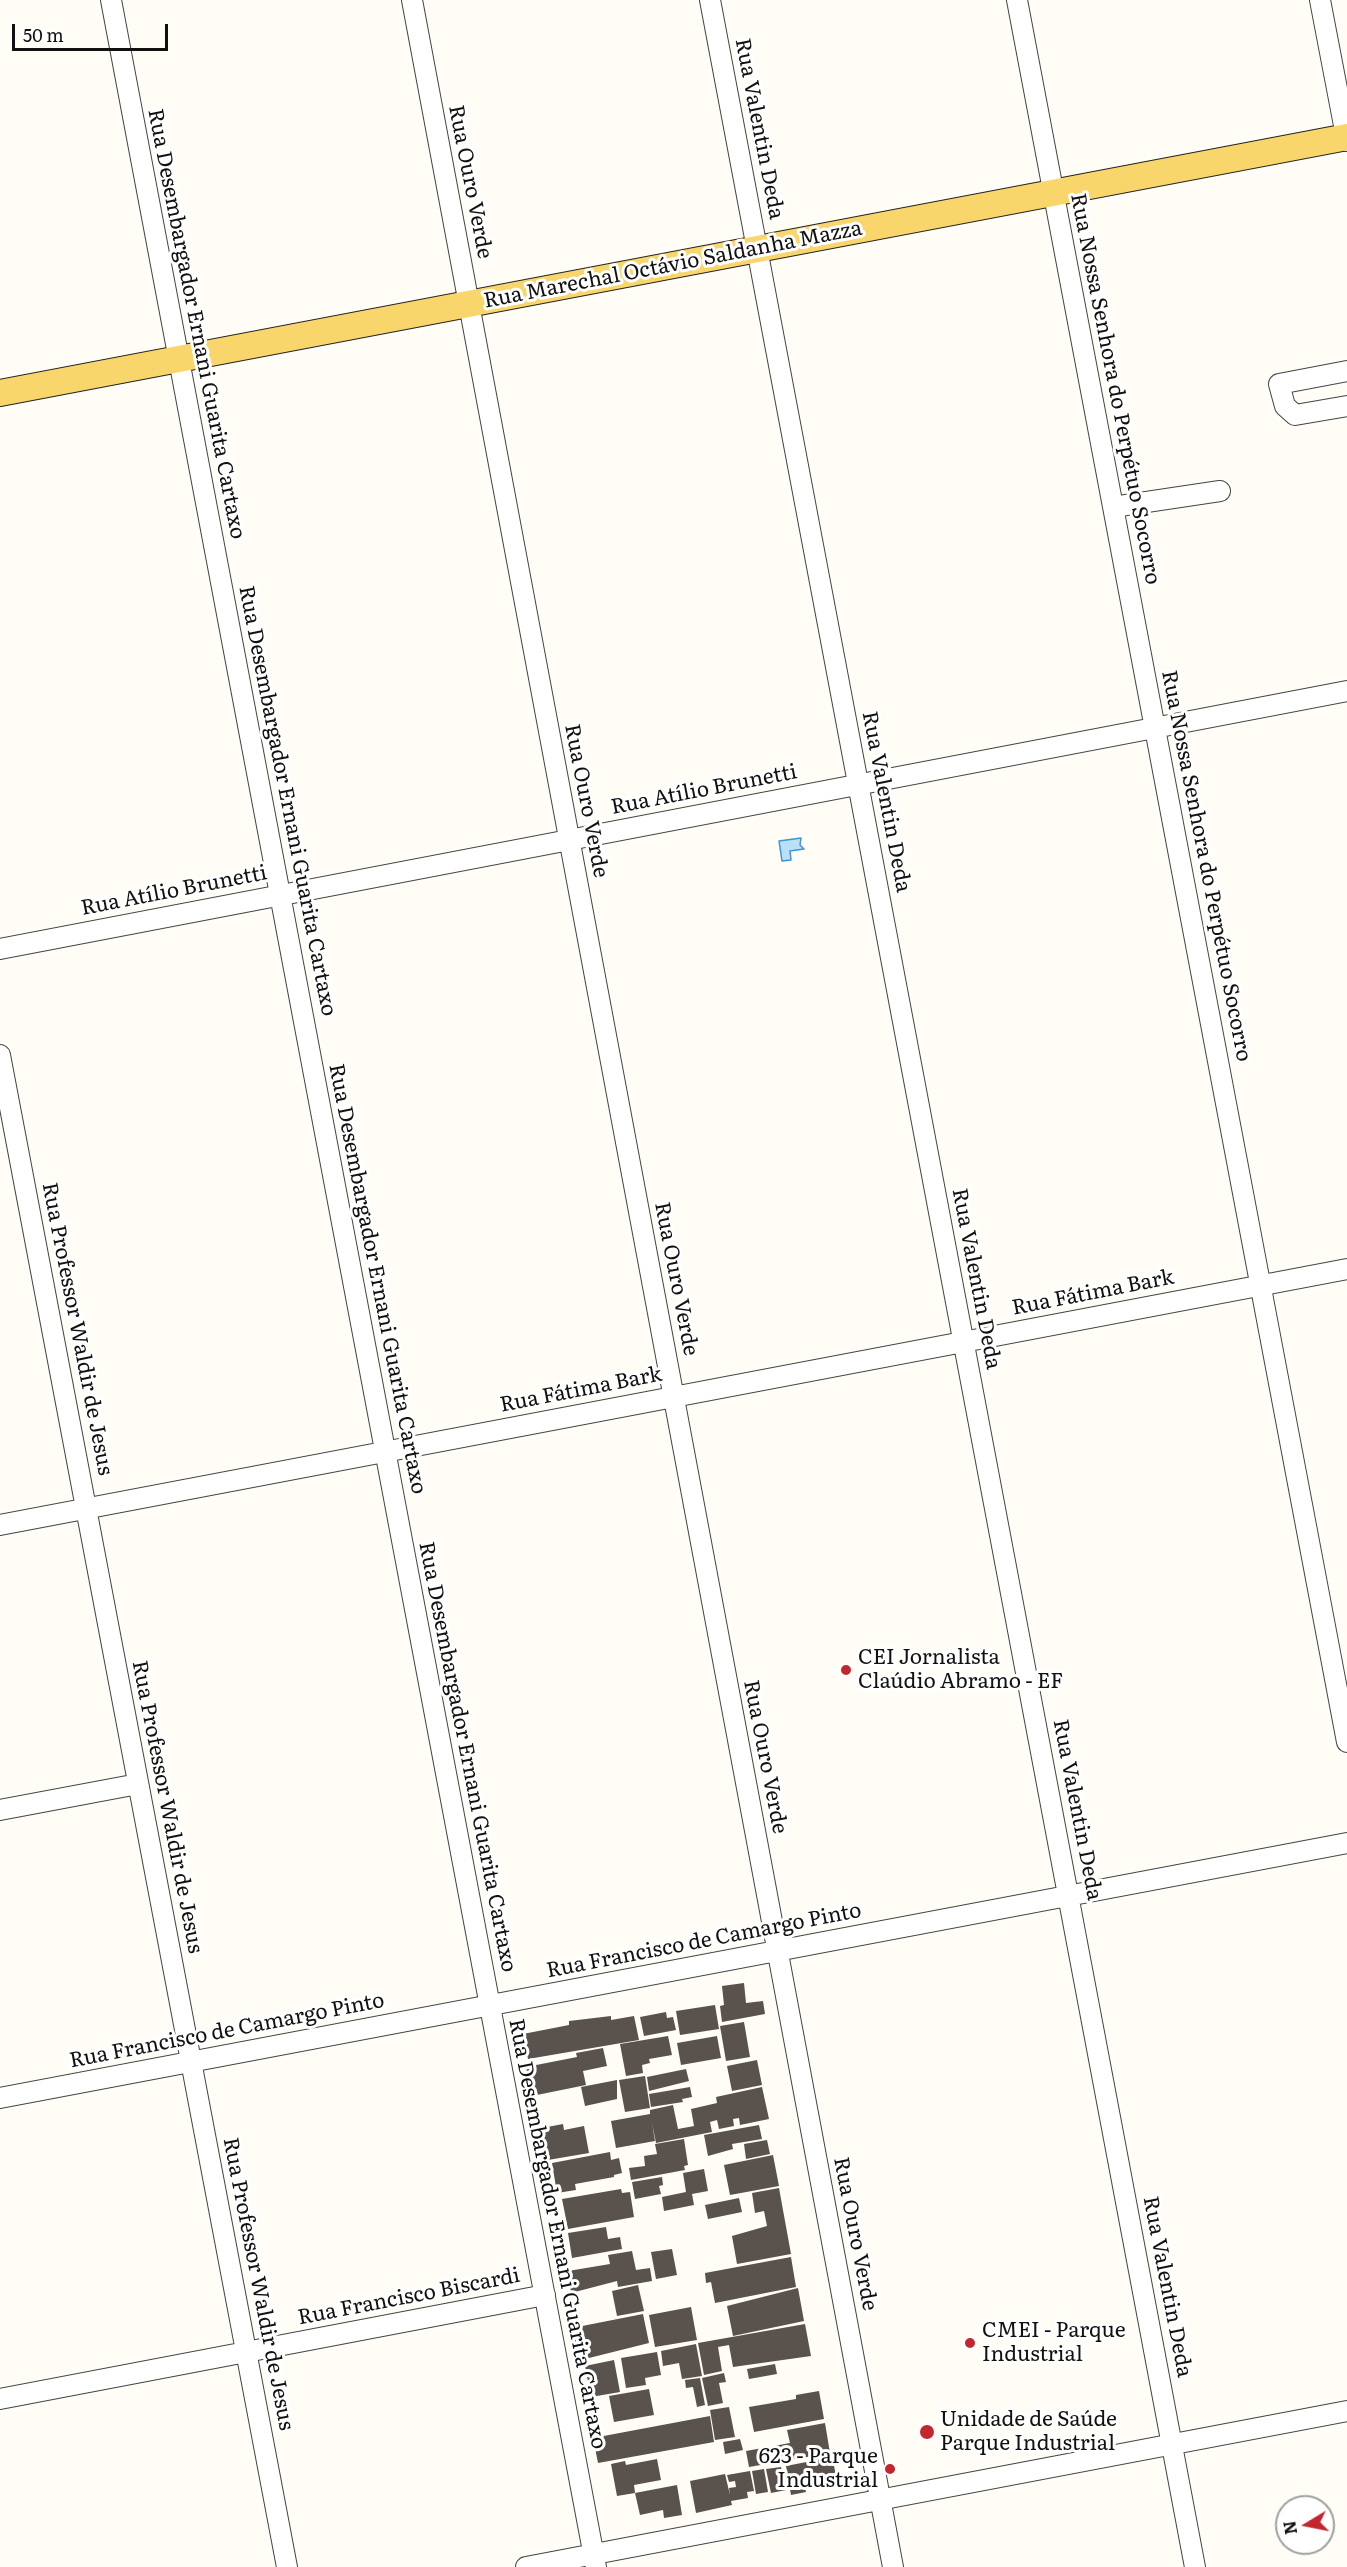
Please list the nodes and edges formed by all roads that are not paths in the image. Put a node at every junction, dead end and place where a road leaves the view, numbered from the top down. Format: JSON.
{"nodes":[{"id":1,"x":111,"y":0,"type":"edge"},
{"id":2,"x":412,"y":0,"type":"edge"},
{"id":3,"x":710,"y":0,"type":"edge"},
{"id":4,"x":1017,"y":0,"type":"edge"},
{"id":5,"x":1320,"y":0,"type":"edge"},
{"id":6,"x":1347,"y":139,"type":"edge"},
{"id":7,"x":1054,"y":193,"type":"junction"},
{"id":8,"x":757,"y":249,"type":"junction"},
{"id":9,"x":469,"y":304,"type":"junction"},
{"id":10,"x":179,"y":359,"type":"junction"},
{"id":11,"x":1347,"y":371,"type":"edge"},
{"id":12,"x":0,"y":393,"type":"edge"},
{"id":13,"x":1347,"y":406,"type":"edge"},
{"id":14,"x":1220,"y":491,"type":"dead end"},
{"id":15,"x":1113,"y":507,"type":"junction"},
{"id":16,"x":1347,"y":691,"type":"edge"},
{"id":17,"x":1155,"y":728,"type":"junction"},
{"id":18,"x":858,"y":784,"type":"junction"},
{"id":19,"x":569,"y":840,"type":"junction"},
{"id":20,"x":280,"y":895,"type":"junction"},
{"id":21,"x":0,"y":949,"type":"edge"},
{"id":22,"x":0,"y":1055,"type":"edge"},
{"id":23,"x":1347,"y":1269,"type":"edge"},
{"id":24,"x":1261,"y":1286,"type":"junction"},
{"id":25,"x":964,"y":1342,"type":"junction"},
{"id":26,"x":674,"y":1397,"type":"junction"},
{"id":27,"x":385,"y":1452,"type":"junction"},
{"id":28,"x":86,"y":1509,"type":"junction"},
{"id":29,"x":0,"y":1525,"type":"edge"},
{"id":30,"x":1347,"y":1742,"type":"edge"},
{"id":31,"x":138,"y":1784,"type":"junction"},
{"id":32,"x":0,"y":1810,"type":"edge"},
{"id":33,"x":1347,"y":1844,"type":"edge"},
{"id":34,"x":1068,"y":1896,"type":"junction"},
{"id":35,"x":777,"y":1951,"type":"junction"},
{"id":36,"x":490,"y":2006,"type":"junction"},
{"id":37,"x":191,"y":2062,"type":"junction"},
{"id":38,"x":0,"y":2098,"type":"edge"},
{"id":39,"x":545,"y":2295,"type":"junction"},
{"id":40,"x":246,"y":2352,"type":"junction"},
{"id":41,"x":0,"y":2399,"type":"edge"},
{"id":42,"x":1347,"y":2410,"type":"edge"},
{"id":43,"x":1172,"y":2444,"type":"junction"},
{"id":44,"x":880,"y":2499,"type":"junction"},
{"id":45,"x":595,"y":2560,"type":"edge"},
{"id":46,"x":287,"y":2567,"type":"edge"},
{"id":47,"x":526,"y":2567,"type":"edge"},
{"id":48,"x":893,"y":2567,"type":"edge"},
{"id":49,"x":1195,"y":2567,"type":"edge"}],
"edges":[{"from":1,"to":10,"type":"street","name":"Rua Desembargador Ernani Guarita Cartaxo"},
{"from":2,"to":9,"type":"street","name":"Rua Ouro Verde"},
{"from":3,"to":8,"type":"street","name":"Rua Valentin Deda"},
{"from":4,"to":7,"type":"street","name":"Rua Nossa Senhora do Perpétuo Socorro"},
{"from":5,"to":6,"type":"street"},
{"from":6,"to":7,"type":"main road","name":"Rua Marechal Octávio Saldanha Mazza"},
{"from":7,"to":8,"type":"main road","name":"Rua Marechal Octávio Saldanha Mazza"},
{"from":7,"to":15,"type":"street","name":"Rua Nossa Senhora do Perpétuo Socorro"},
{"from":8,"to":9,"type":"main road","name":"Rua Marechal Octávio Saldanha Mazza"},
{"from":8,"to":18,"type":"street","name":"Rua Valentin Deda"},
{"from":9,"to":10,"type":"main road","name":"Rua Marechal Octávio Saldanha Mazza"},
{"from":9,"to":19,"type":"street","name":"Rua Ouro Verde"},
{"from":10,"to":12,"type":"main road","name":"Rua Marechal Octávio Saldanha Mazza"},
{"from":10,"to":20,"type":"street","name":"Rua Desembargador Ernani Guarita Cartaxo"},
{"from":11,"to":13,"type":"street"},
{"from":14,"to":15,"type":"street"},
{"from":15,"to":17,"type":"street","name":"Rua Nossa Senhora do Perpétuo Socorro"},
{"from":16,"to":17,"type":"street","name":"Rua Atílio Brunetti"},
{"from":17,"to":18,"type":"street","name":"Rua Atílio Brunetti"},
{"from":17,"to":24,"type":"street","name":"Rua Nossa Senhora do Perpétuo Socorro"},
{"from":18,"to":19,"type":"street","name":"Rua Atílio Brunetti"},
{"from":18,"to":25,"type":"street","name":"Rua Valentin Deda"},
{"from":19,"to":20,"type":"street","name":"Rua Atílio Brunetti"},
{"from":19,"to":26,"type":"street","name":"Rua Ouro Verde"},
{"from":20,"to":21,"type":"street","name":"Rua Atílio Brunetti"},
{"from":20,"to":27,"type":"street","name":"Rua Desembargador Ernani Guarita Cartaxo"},
{"from":22,"to":28,"type":"street","name":"Rua Professor Waldir de Jesus"},
{"from":23,"to":24,"type":"street","name":"Rua Fátima Bark"},
{"from":24,"to":25,"type":"street","name":"Rua Fátima Bark"},
{"from":24,"to":30,"type":"street","name":"Rua Nossa Senhora do Perpétuo Socorro"},
{"from":25,"to":26,"type":"street","name":"Rua Fátima Bark"},
{"from":25,"to":34,"type":"street","name":"Rua Valentin Deda"},
{"from":26,"to":27,"type":"street","name":"Rua Fátima Bark"},
{"from":26,"to":35,"type":"street","name":"Rua Ouro Verde"},
{"from":27,"to":28,"type":"street","name":"Rua Fátima Bark"},
{"from":27,"to":36,"type":"street","name":"Rua Desembargador Ernani Guarita Cartaxo"},
{"from":28,"to":29,"type":"street","name":"Rua Fátima Bark"},
{"from":28,"to":31,"type":"street","name":"Rua Professor Waldir de Jesus"},
{"from":31,"to":32,"type":"street"},
{"from":31,"to":37,"type":"street","name":"Rua Professor Waldir de Jesus"},
{"from":33,"to":34,"type":"street","name":"Rua Francisco de Camargo Pinto"},
{"from":34,"to":35,"type":"street","name":"Rua Francisco de Camargo Pinto"},
{"from":34,"to":43,"type":"street","name":"Rua Valentin Deda"},
{"from":35,"to":36,"type":"street","name":"Rua Francisco de Camargo Pinto"},
{"from":35,"to":44,"type":"street","name":"Rua Ouro Verde"},
{"from":36,"to":37,"type":"street","name":"Rua Francisco de Camargo Pinto"},
{"from":36,"to":39,"type":"street","name":"Rua Desembargador Ernani Guarita Cartaxo"},
{"from":37,"to":38,"type":"street","name":"Rua Francisco de Camargo Pinto"},
{"from":37,"to":40,"type":"street","name":"Rua Professor Waldir de Jesus"},
{"from":39,"to":40,"type":"street","name":"Rua Francisco Biscardi"},
{"from":39,"to":45,"type":"street","name":"Rua Desembargador Ernani Guarita Cartaxo"},
{"from":40,"to":41,"type":"street","name":"Rua Francisco Biscardi"},
{"from":40,"to":46,"type":"street","name":"Rua Professor Waldir de Jesus"},
{"from":42,"to":43,"type":"street"},
{"from":43,"to":44,"type":"street"},
{"from":43,"to":49,"type":"street","name":"Rua Valentin Deda"},
{"from":44,"to":45,"type":"street"},
{"from":44,"to":48,"type":"street","name":"Rua Ouro Verde"},
{"from":45,"to":47,"type":"street"}]}
